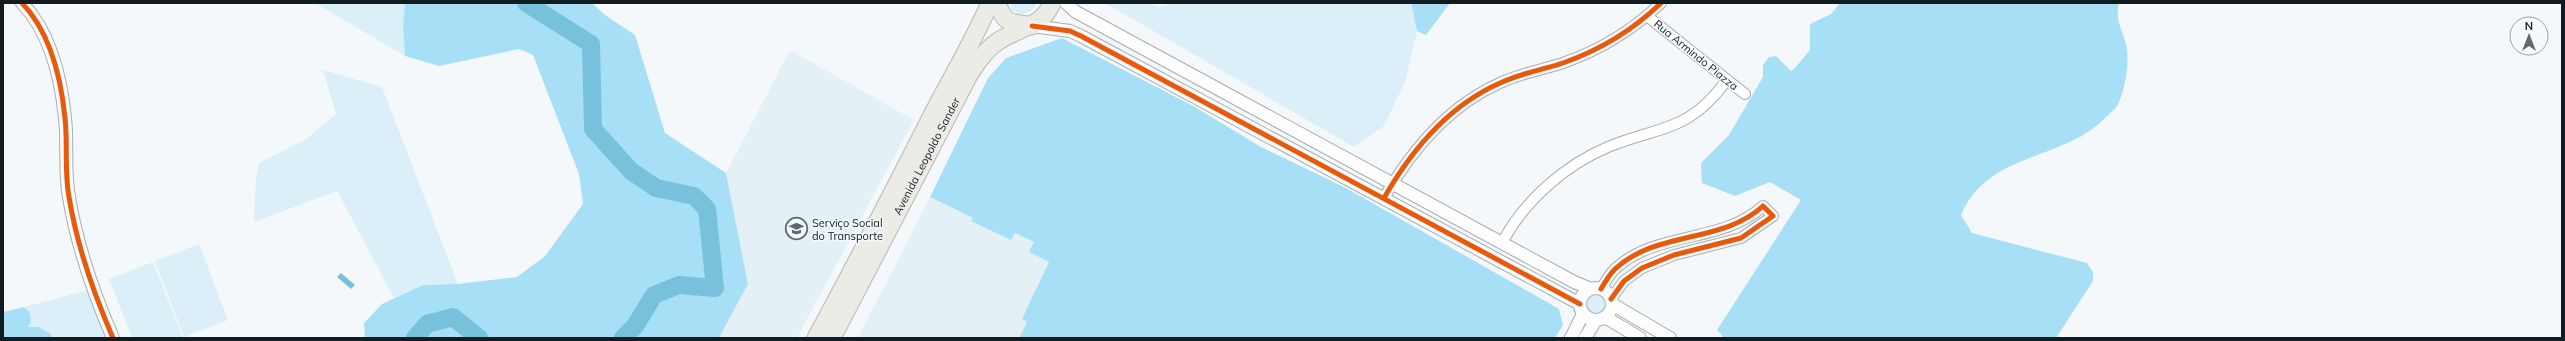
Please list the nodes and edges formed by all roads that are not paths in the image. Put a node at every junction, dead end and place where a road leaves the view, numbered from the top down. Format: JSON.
{"nodes":[{"id":1,"x":22,"y":3,"type":"edge"},
{"id":2,"x":990,"y":3,"type":"edge"},
{"id":3,"x":996,"y":3,"type":"edge"},
{"id":4,"x":1052,"y":3,"type":"edge"},
{"id":5,"x":1066,"y":3,"type":"edge"},
{"id":6,"x":1661,"y":3,"type":"edge"},
{"id":7,"x":1647,"y":16,"type":"junction"},
{"id":8,"x":1032,"y":26,"type":"junction"},
{"id":9,"x":1727,"y":80,"type":"junction"},
{"id":10,"x":1745,"y":94,"type":"dead end"},
{"id":11,"x":1392,"y":184,"type":"junction"},
{"id":12,"x":1384,"y":198,"type":"junction"},
{"id":13,"x":1502,"y":243,"type":"junction"},
{"id":14,"x":1596,"y":289,"type":"junction"},
{"id":15,"x":1611,"y":302,"type":"junction"},
{"id":16,"x":1581,"y":309,"type":"junction"},
{"id":17,"x":1601,"y":319,"type":"junction"},
{"id":18,"x":113,"y":338,"type":"edge"},
{"id":19,"x":816,"y":338,"type":"edge"},
{"id":20,"x":832,"y":338,"type":"edge"},
{"id":21,"x":1571,"y":338,"type":"edge"},
{"id":22,"x":1584,"y":338,"type":"edge"},
{"id":23,"x":1640,"y":338,"type":"edge"},
{"id":24,"x":1670,"y":338,"type":"edge"}],
"edges":[{"from":1,"to":18,"type":"street"},
{"from":2,"to":19,"type":"highway","name":"Avenida Leopoldo Sander"},
{"from":3,"to":8,"type":"highway"},
{"from":4,"to":8,"type":"highway","name":"Avenida Leopoldo Sander"},
{"from":5,"to":11,"type":"street"},
{"from":6,"to":7,"type":"street"},
{"from":7,"to":9,"type":"street","name":"Rua Armindo Piazza"},
{"from":7,"to":11,"type":"street"},
{"from":8,"to":12,"type":"street"},
{"from":8,"to":20,"type":"highway","name":"Avenida Leopoldo Sander"},
{"from":9,"to":10,"type":"street","name":"Rua Armindo Piazza"},
{"from":9,"to":13,"type":"street"},
{"from":11,"to":12,"type":"street"},
{"from":11,"to":13,"type":"street"},
{"from":12,"to":16,"type":"street"},
{"from":13,"to":14,"type":"street"},
{"from":14,"to":15,"type":"street"},
{"from":14,"to":15,"type":"street"},
{"from":14,"to":16,"type":"street"},
{"from":15,"to":17,"type":"street"},
{"from":15,"to":24,"type":"street"},
{"from":16,"to":17,"type":"street"},
{"from":16,"to":21,"type":"street"},
{"from":17,"to":22,"type":"street"},
{"from":17,"to":23,"type":"street"}]}
